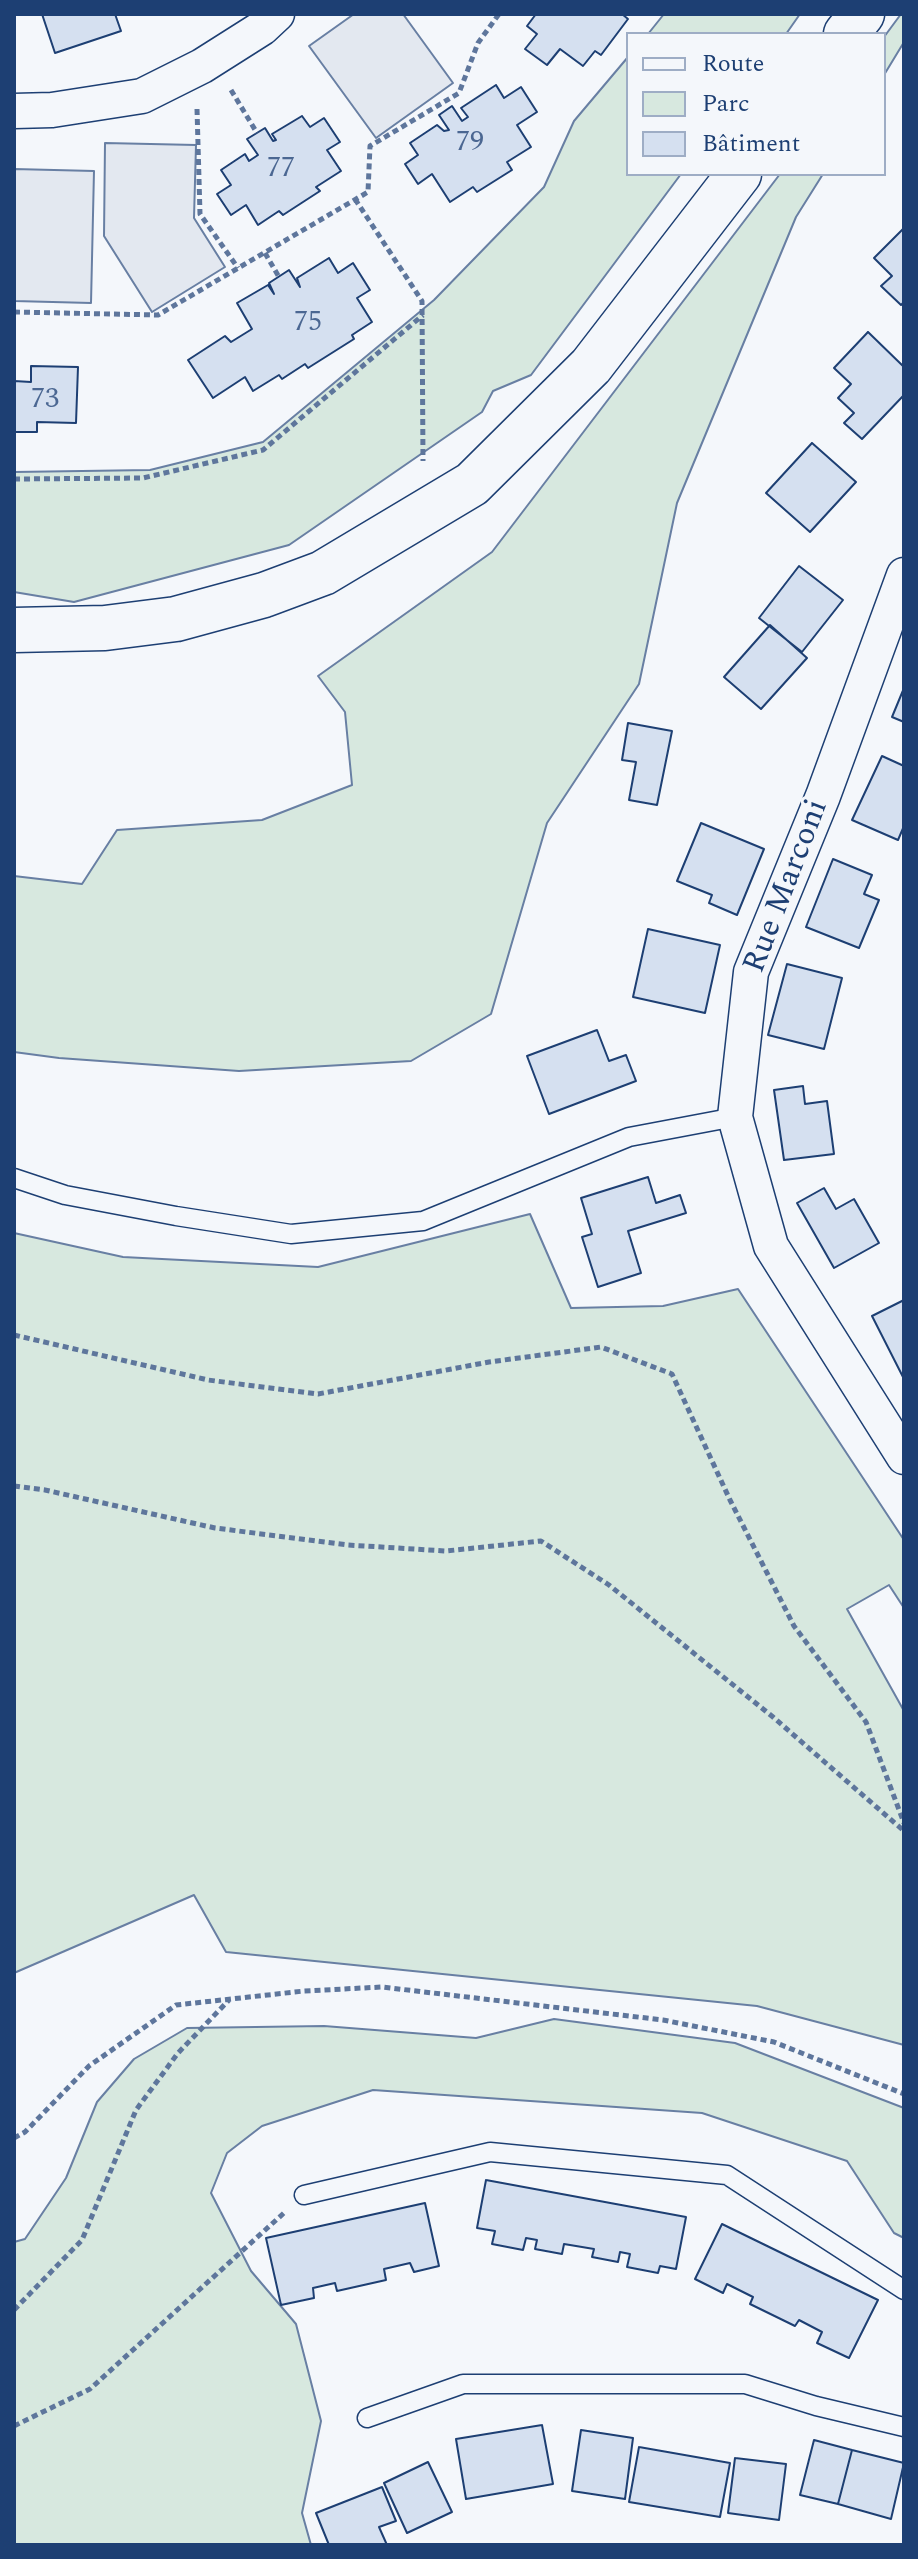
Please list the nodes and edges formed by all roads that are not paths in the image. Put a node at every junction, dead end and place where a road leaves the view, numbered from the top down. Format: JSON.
{"nodes":[{"id":1,"x":277,"y":14,"type":"edge"},
{"id":2,"x":862,"y":14,"type":"edge"},
{"id":3,"x":848,"y":32,"type":"edge"},
{"id":4,"x":14,"y":111,"type":"edge"},
{"id":5,"x":737,"y":176,"type":"edge"},
{"id":6,"x":904,"y":575,"type":"edge"},
{"id":7,"x":14,"y":630,"type":"edge"},
{"id":8,"x":735,"y":1117,"type":"junction"},
{"id":9,"x":14,"y":1178,"type":"edge"},
{"id":10,"x":904,"y":1457,"type":"edge"},
{"id":11,"x":304,"y":2195,"type":"road end"},
{"id":12,"x":904,"y":2290,"type":"edge"},
{"id":13,"x":367,"y":2418,"type":"dead end"},
{"id":14,"x":904,"y":2427,"type":"edge"}],
"edges":[{"from":1,"to":4,"type":"street"},
{"from":2,"to":3,"type":"main road"},
{"from":5,"to":7,"type":"main road"},
{"from":6,"to":8,"type":"street","name":"Rue Marconi"},
{"from":8,"to":9,"type":"lane"},
{"from":8,"to":10,"type":"street","name":"Rue Marconi"},
{"from":11,"to":12,"type":"lane"},
{"from":13,"to":14,"type":"lane"}]}
